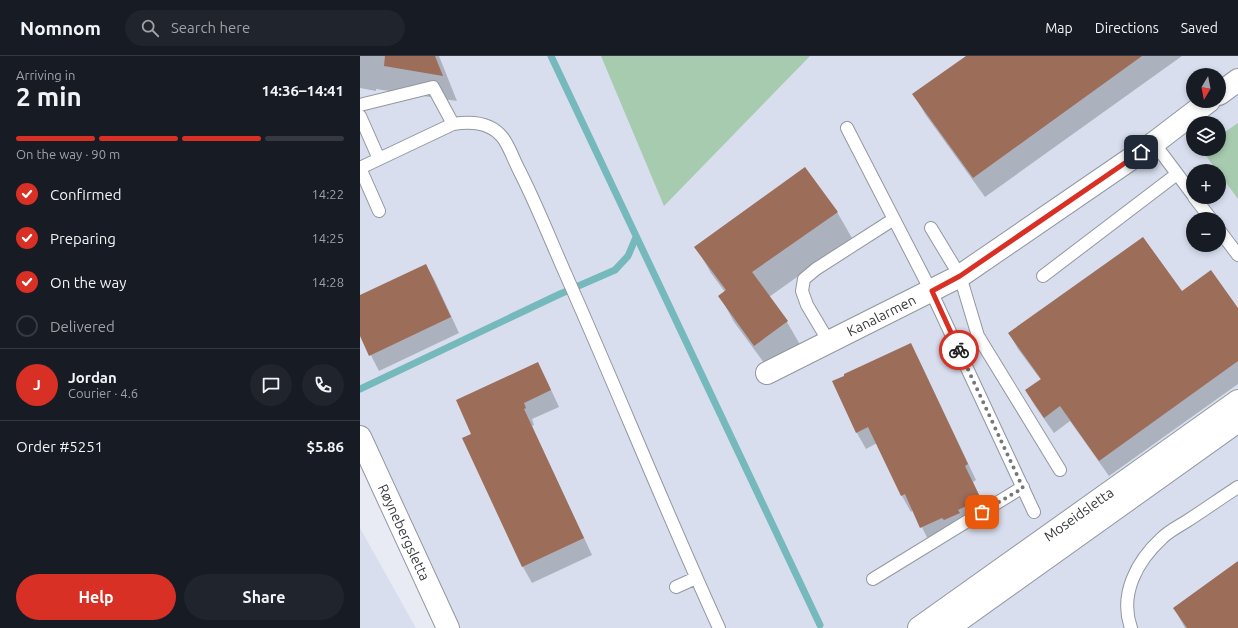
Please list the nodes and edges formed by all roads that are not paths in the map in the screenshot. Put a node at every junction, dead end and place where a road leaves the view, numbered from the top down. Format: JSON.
{"nodes":[{"id":1,"x":1238,"y":80,"type":"edge"},
{"id":2,"x":1226,"y":89,"type":"edge"},
{"id":3,"x":360,"y":104,"type":"edge"},
{"id":4,"x":1200,"y":108,"type":"edge"},
{"id":5,"x":360,"y":116,"type":"edge"},
{"id":6,"x":453,"y":124,"type":"junction"},
{"id":7,"x":847,"y":128,"type":"dead end"},
{"id":8,"x":1154,"y":143,"type":"junction"},
{"id":9,"x":379,"y":159,"type":"junction"},
{"id":10,"x":360,"y":168,"type":"edge"},
{"id":11,"x":1177,"y":174,"type":"junction"},
{"id":12,"x":1186,"y":186,"type":"edge"},
{"id":13,"x":379,"y":211,"type":"dead end"},
{"id":14,"x":894,"y":219,"type":"junction"},
{"id":15,"x":931,"y":228,"type":"dead end"},
{"id":16,"x":1226,"y":240,"type":"edge"},
{"id":17,"x":1238,"y":256,"type":"edge"},
{"id":18,"x":960,"y":276,"type":"junction"},
{"id":19,"x":1043,"y":276,"type":"dead end"},
{"id":20,"x":932,"y":291,"type":"junction"},
{"id":21,"x":829,"y":342,"type":"junction"},
{"id":22,"x":767,"y":373,"type":"dead end"},
{"id":23,"x":1238,"y":401,"type":"edge"},
{"id":24,"x":1238,"y":421,"type":"edge"},
{"id":25,"x":363,"y":451,"type":"edge"},
{"id":26,"x":1060,"y":470,"type":"dead end"},
{"id":27,"x":1238,"y":487,"type":"edge"},
{"id":28,"x":1023,"y":488,"type":"junction"},
{"id":29,"x":1034,"y":512,"type":"dead end"},
{"id":30,"x":696,"y":578,"type":"junction"},
{"id":31,"x":873,"y":579,"type":"dead end"},
{"id":32,"x":676,"y":587,"type":"dead end"},
{"id":33,"x":448,"y":628,"type":"edge"},
{"id":34,"x":719,"y":628,"type":"edge"},
{"id":35,"x":919,"y":628,"type":"edge"},
{"id":36,"x":948,"y":628,"type":"edge"},
{"id":37,"x":1131,"y":628,"type":"edge"}],
"edges":[{"from":1,"to":2,"type":"street"},
{"from":3,"to":6,"type":"lane"},
{"from":4,"to":8,"type":"street","name":"Kanalarmen"},
{"from":5,"to":9,"type":"lane"},
{"from":6,"to":9,"type":"lane"},
{"from":6,"to":30,"type":"lane"},
{"from":7,"to":14,"type":"lane"},
{"from":8,"to":11,"type":"lane"},
{"from":8,"to":18,"type":"street","name":"Kanalarmen"},
{"from":9,"to":10,"type":"lane"},
{"from":10,"to":13,"type":"lane"},
{"from":11,"to":12,"type":"lane"},
{"from":11,"to":19,"type":"lane"},
{"from":14,"to":20,"type":"lane"},
{"from":14,"to":21,"type":"lane"},
{"from":15,"to":18,"type":"lane"},
{"from":16,"to":17,"type":"lane"},
{"from":18,"to":20,"type":"street","name":"Kanalarmen"},
{"from":18,"to":26,"type":"lane"},
{"from":20,"to":21,"type":"street","name":"Kanalarmen"},
{"from":20,"to":28,"type":"lane"},
{"from":21,"to":22,"type":"street","name":"Kanalarmen"},
{"from":23,"to":35,"type":"street","name":"Moseidsletta"},
{"from":24,"to":36,"type":"street","name":"Moseidsletta"},
{"from":25,"to":33,"type":"street","name":"Røynebergsletta"},
{"from":27,"to":37,"type":"lane"},
{"from":28,"to":29,"type":"lane"},
{"from":28,"to":31,"type":"lane"},
{"from":30,"to":32,"type":"lane"},
{"from":30,"to":34,"type":"lane"}]}
